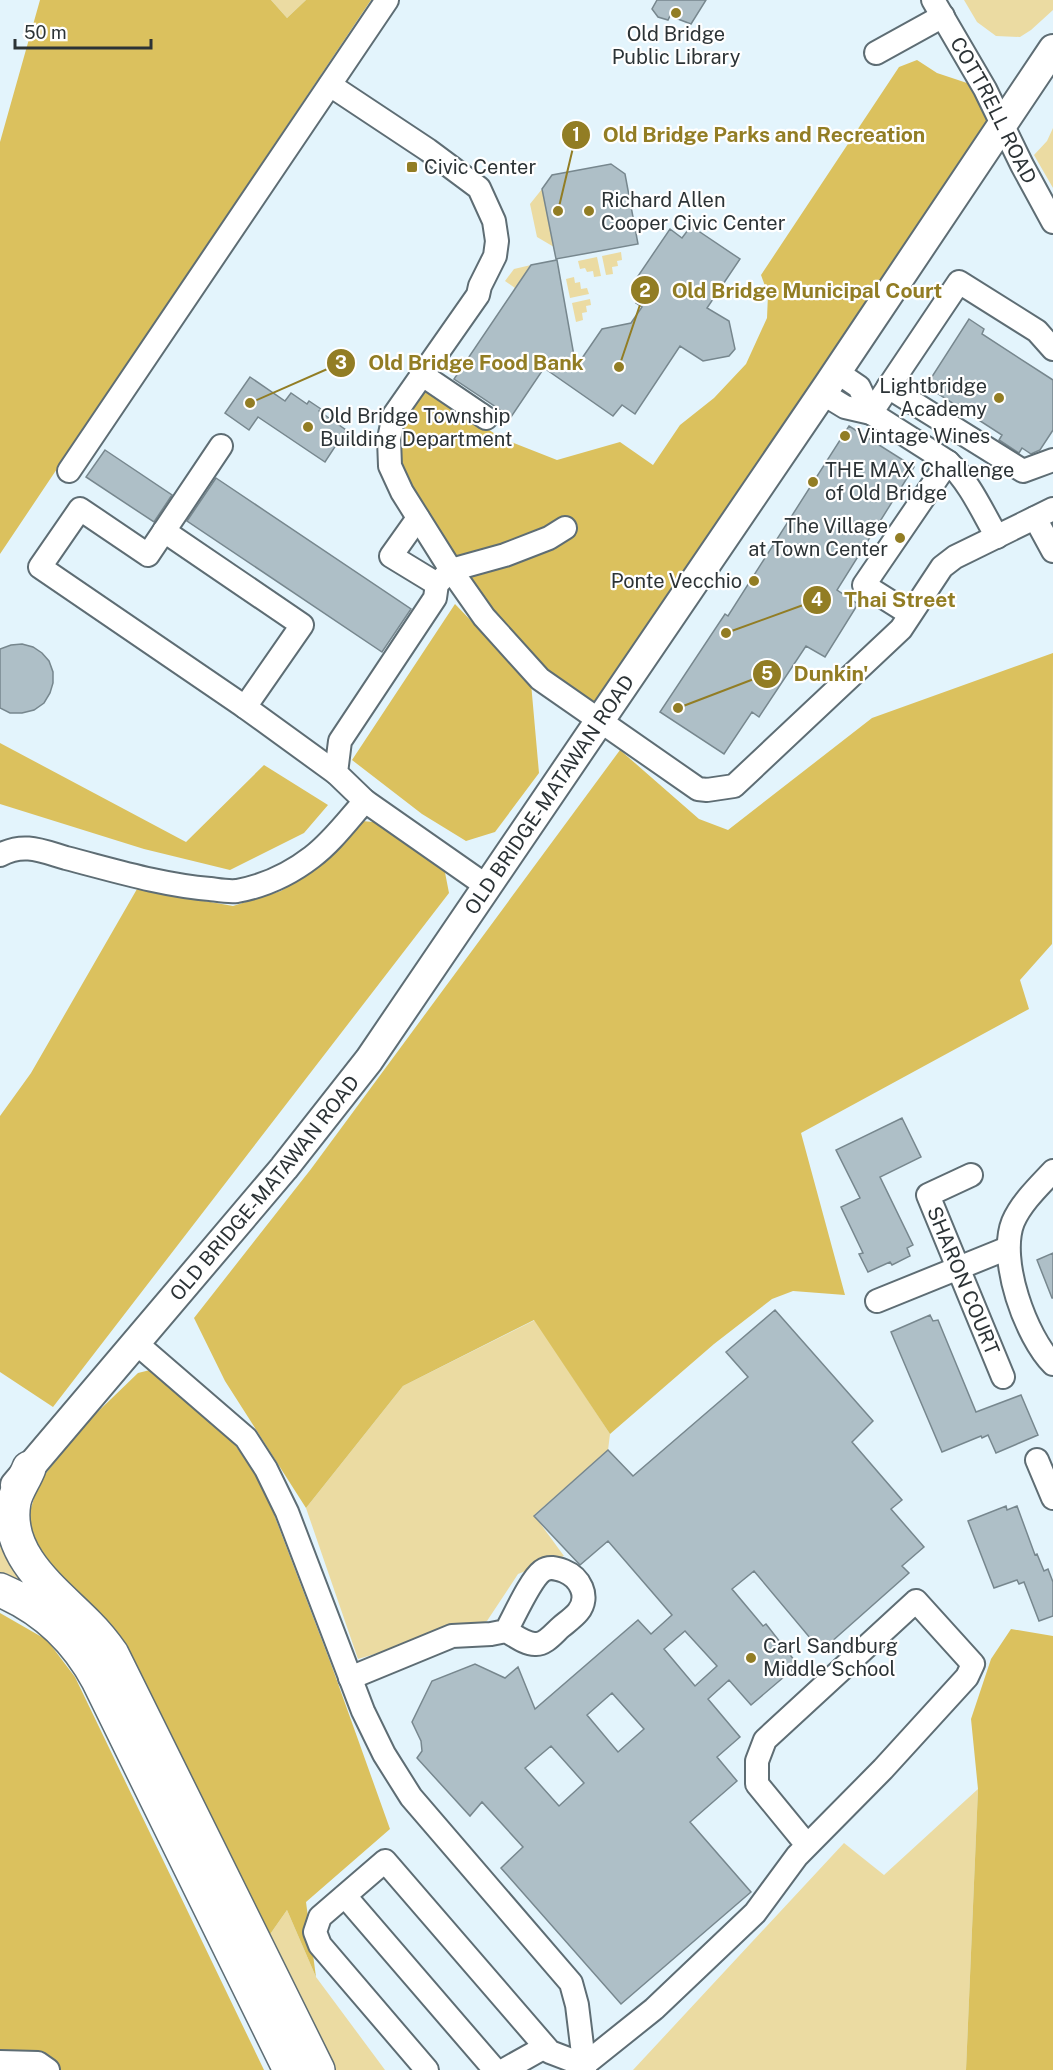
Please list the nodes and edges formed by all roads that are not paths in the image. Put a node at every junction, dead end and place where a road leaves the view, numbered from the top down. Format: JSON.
{"nodes":[{"id":1,"x":387,"y":0,"type":"edge"},
{"id":2,"x":938,"y":8,"type":"edge"},
{"id":3,"x":1053,"y":49,"type":"edge"},
{"id":4,"x":876,"y":53,"type":"dead end"},
{"id":5,"x":330,"y":85,"type":"junction"},
{"id":6,"x":1002,"y":124,"type":"junction"},
{"id":7,"x":1053,"y":222,"type":"edge"},
{"id":8,"x":1053,"y":349,"type":"edge"},
{"id":9,"x":421,"y":374,"type":"junction"},
{"id":10,"x":830,"y":382,"type":"junction"},
{"id":11,"x":888,"y":387,"type":"junction"},
{"id":12,"x":871,"y":413,"type":"junction"},
{"id":13,"x":486,"y":418,"type":"dead end"},
{"id":14,"x":221,"y":446,"type":"dead end"},
{"id":15,"x":1053,"y":460,"type":"edge"},
{"id":16,"x":948,"y":462,"type":"junction"},
{"id":17,"x":69,"y":471,"type":"dead end"},
{"id":18,"x":1044,"y":514,"type":"edge"},
{"id":19,"x":418,"y":518,"type":"junction"},
{"id":20,"x":565,"y":528,"type":"dead end"},
{"id":21,"x":164,"y":531,"type":"junction"},
{"id":22,"x":997,"y":537,"type":"junction"},
{"id":23,"x":1053,"y":551,"type":"edge"},
{"id":24,"x":444,"y":577,"type":"junction"},
{"id":25,"x":910,"y":614,"type":"junction"},
{"id":26,"x":245,"y":707,"type":"junction"},
{"id":27,"x":600,"y":719,"type":"junction"},
{"id":28,"x":336,"y":773,"type":"junction"},
{"id":29,"x":365,"y":801,"type":"junction"},
{"id":30,"x":0,"y":855,"type":"edge"},
{"id":31,"x":488,"y":887,"type":"junction"},
{"id":32,"x":1053,"y":1171,"type":"edge"},
{"id":33,"x":971,"y":1175,"type":"dead end"},
{"id":34,"x":1008,"y":1248,"type":"junction"},
{"id":35,"x":959,"y":1268,"type":"junction"},
{"id":36,"x":877,"y":1301,"type":"dead end"},
{"id":37,"x":136,"y":1343,"type":"junction"},
{"id":38,"x":1053,"y":1364,"type":"edge"},
{"id":39,"x":1003,"y":1377,"type":"dead end"},
{"id":40,"x":1037,"y":1460,"type":"dead end"},
{"id":41,"x":30,"y":1468,"type":"junction"},
{"id":42,"x":1053,"y":1498,"type":"edge"},
{"id":43,"x":0,"y":1504,"type":"edge"},
{"id":44,"x":0,"y":1590,"type":"edge"},
{"id":45,"x":506,"y":1631,"type":"dead end"},
{"id":46,"x":350,"y":1678,"type":"junction"},
{"id":47,"x":807,"y":1845,"type":"junction"},
{"id":48,"x":345,"y":1896,"type":"junction"},
{"id":49,"x":545,"y":2047,"type":"junction"},
{"id":50,"x":0,"y":2062,"type":"edge"},
{"id":51,"x":585,"y":2067,"type":"edge"},
{"id":52,"x":48,"y":2070,"type":"edge"},
{"id":53,"x":290,"y":2070,"type":"edge"},
{"id":54,"x":318,"y":2070,"type":"edge"},
{"id":55,"x":427,"y":2070,"type":"edge"},
{"id":56,"x":495,"y":2070,"type":"edge"},
{"id":57,"x":504,"y":2070,"type":"edge"}],
"edges":[{"from":1,"to":5,"type":"street"},
{"from":2,"to":4,"type":"street"},
{"from":2,"to":6,"type":"street","name":"COTTRELL ROAD"},
{"from":3,"to":6,"type":"main road","name":"OLD BRIDGE-MATAWAN ROAD"},
{"from":5,"to":9,"type":"street"},
{"from":5,"to":17,"type":"street"},
{"from":6,"to":7,"type":"street","name":"COTTRELL ROAD"},
{"from":6,"to":10,"type":"main road","name":"OLD BRIDGE-MATAWAN ROAD"},
{"from":8,"to":11,"type":"street"},
{"from":9,"to":13,"type":"street"},
{"from":9,"to":19,"type":"street"},
{"from":10,"to":12,"type":"street"},
{"from":10,"to":27,"type":"main road","name":"OLD BRIDGE-MATAWAN ROAD"},
{"from":11,"to":12,"type":"street"},
{"from":11,"to":15,"type":"street"},
{"from":12,"to":16,"type":"street"},
{"from":14,"to":21,"type":"street"},
{"from":16,"to":22,"type":"street"},
{"from":16,"to":25,"type":"street"},
{"from":18,"to":22,"type":"street"},
{"from":18,"to":23,"type":"street"},
{"from":19,"to":24,"type":"street"},
{"from":19,"to":24,"type":"street"},
{"from":20,"to":24,"type":"street"},
{"from":21,"to":26,"type":"street"},
{"from":21,"to":26,"type":"street"},
{"from":22,"to":25,"type":"street"},
{"from":24,"to":27,"type":"street"},
{"from":24,"to":28,"type":"street"},
{"from":25,"to":27,"type":"street"},
{"from":26,"to":28,"type":"street"},
{"from":27,"to":31,"type":"main road","name":"OLD BRIDGE-MATAWAN ROAD"},
{"from":28,"to":29,"type":"street"},
{"from":29,"to":30,"type":"street"},
{"from":29,"to":31,"type":"street"},
{"from":31,"to":37,"type":"main road","name":"OLD BRIDGE-MATAWAN ROAD"},
{"from":32,"to":34,"type":"street"},
{"from":33,"to":35,"type":"street","name":"SHARON COURT"},
{"from":34,"to":35,"type":"street"},
{"from":34,"to":38,"type":"street"},
{"from":35,"to":36,"type":"street"},
{"from":35,"to":39,"type":"street","name":"SHARON COURT"},
{"from":37,"to":41,"type":"main road","name":"OLD BRIDGE-MATAWAN ROAD"},
{"from":37,"to":46,"type":"street"},
{"from":40,"to":42,"type":"street"},
{"from":41,"to":43,"type":"main road","name":"OLD BRIDGE-MATAWAN ROAD"},
{"from":41,"to":54,"type":"highway"},
{"from":44,"to":53,"type":"highway"},
{"from":45,"to":46,"type":"street"},
{"from":46,"to":51,"type":"street"},
{"from":47,"to":47,"type":"street"},
{"from":47,"to":51,"type":"street"},
{"from":48,"to":49,"type":"street"},
{"from":48,"to":55,"type":"street"},
{"from":48,"to":56,"type":"street"},
{"from":49,"to":51,"type":"street"},
{"from":49,"to":57,"type":"street"},
{"from":50,"to":52,"type":"street"}]}
